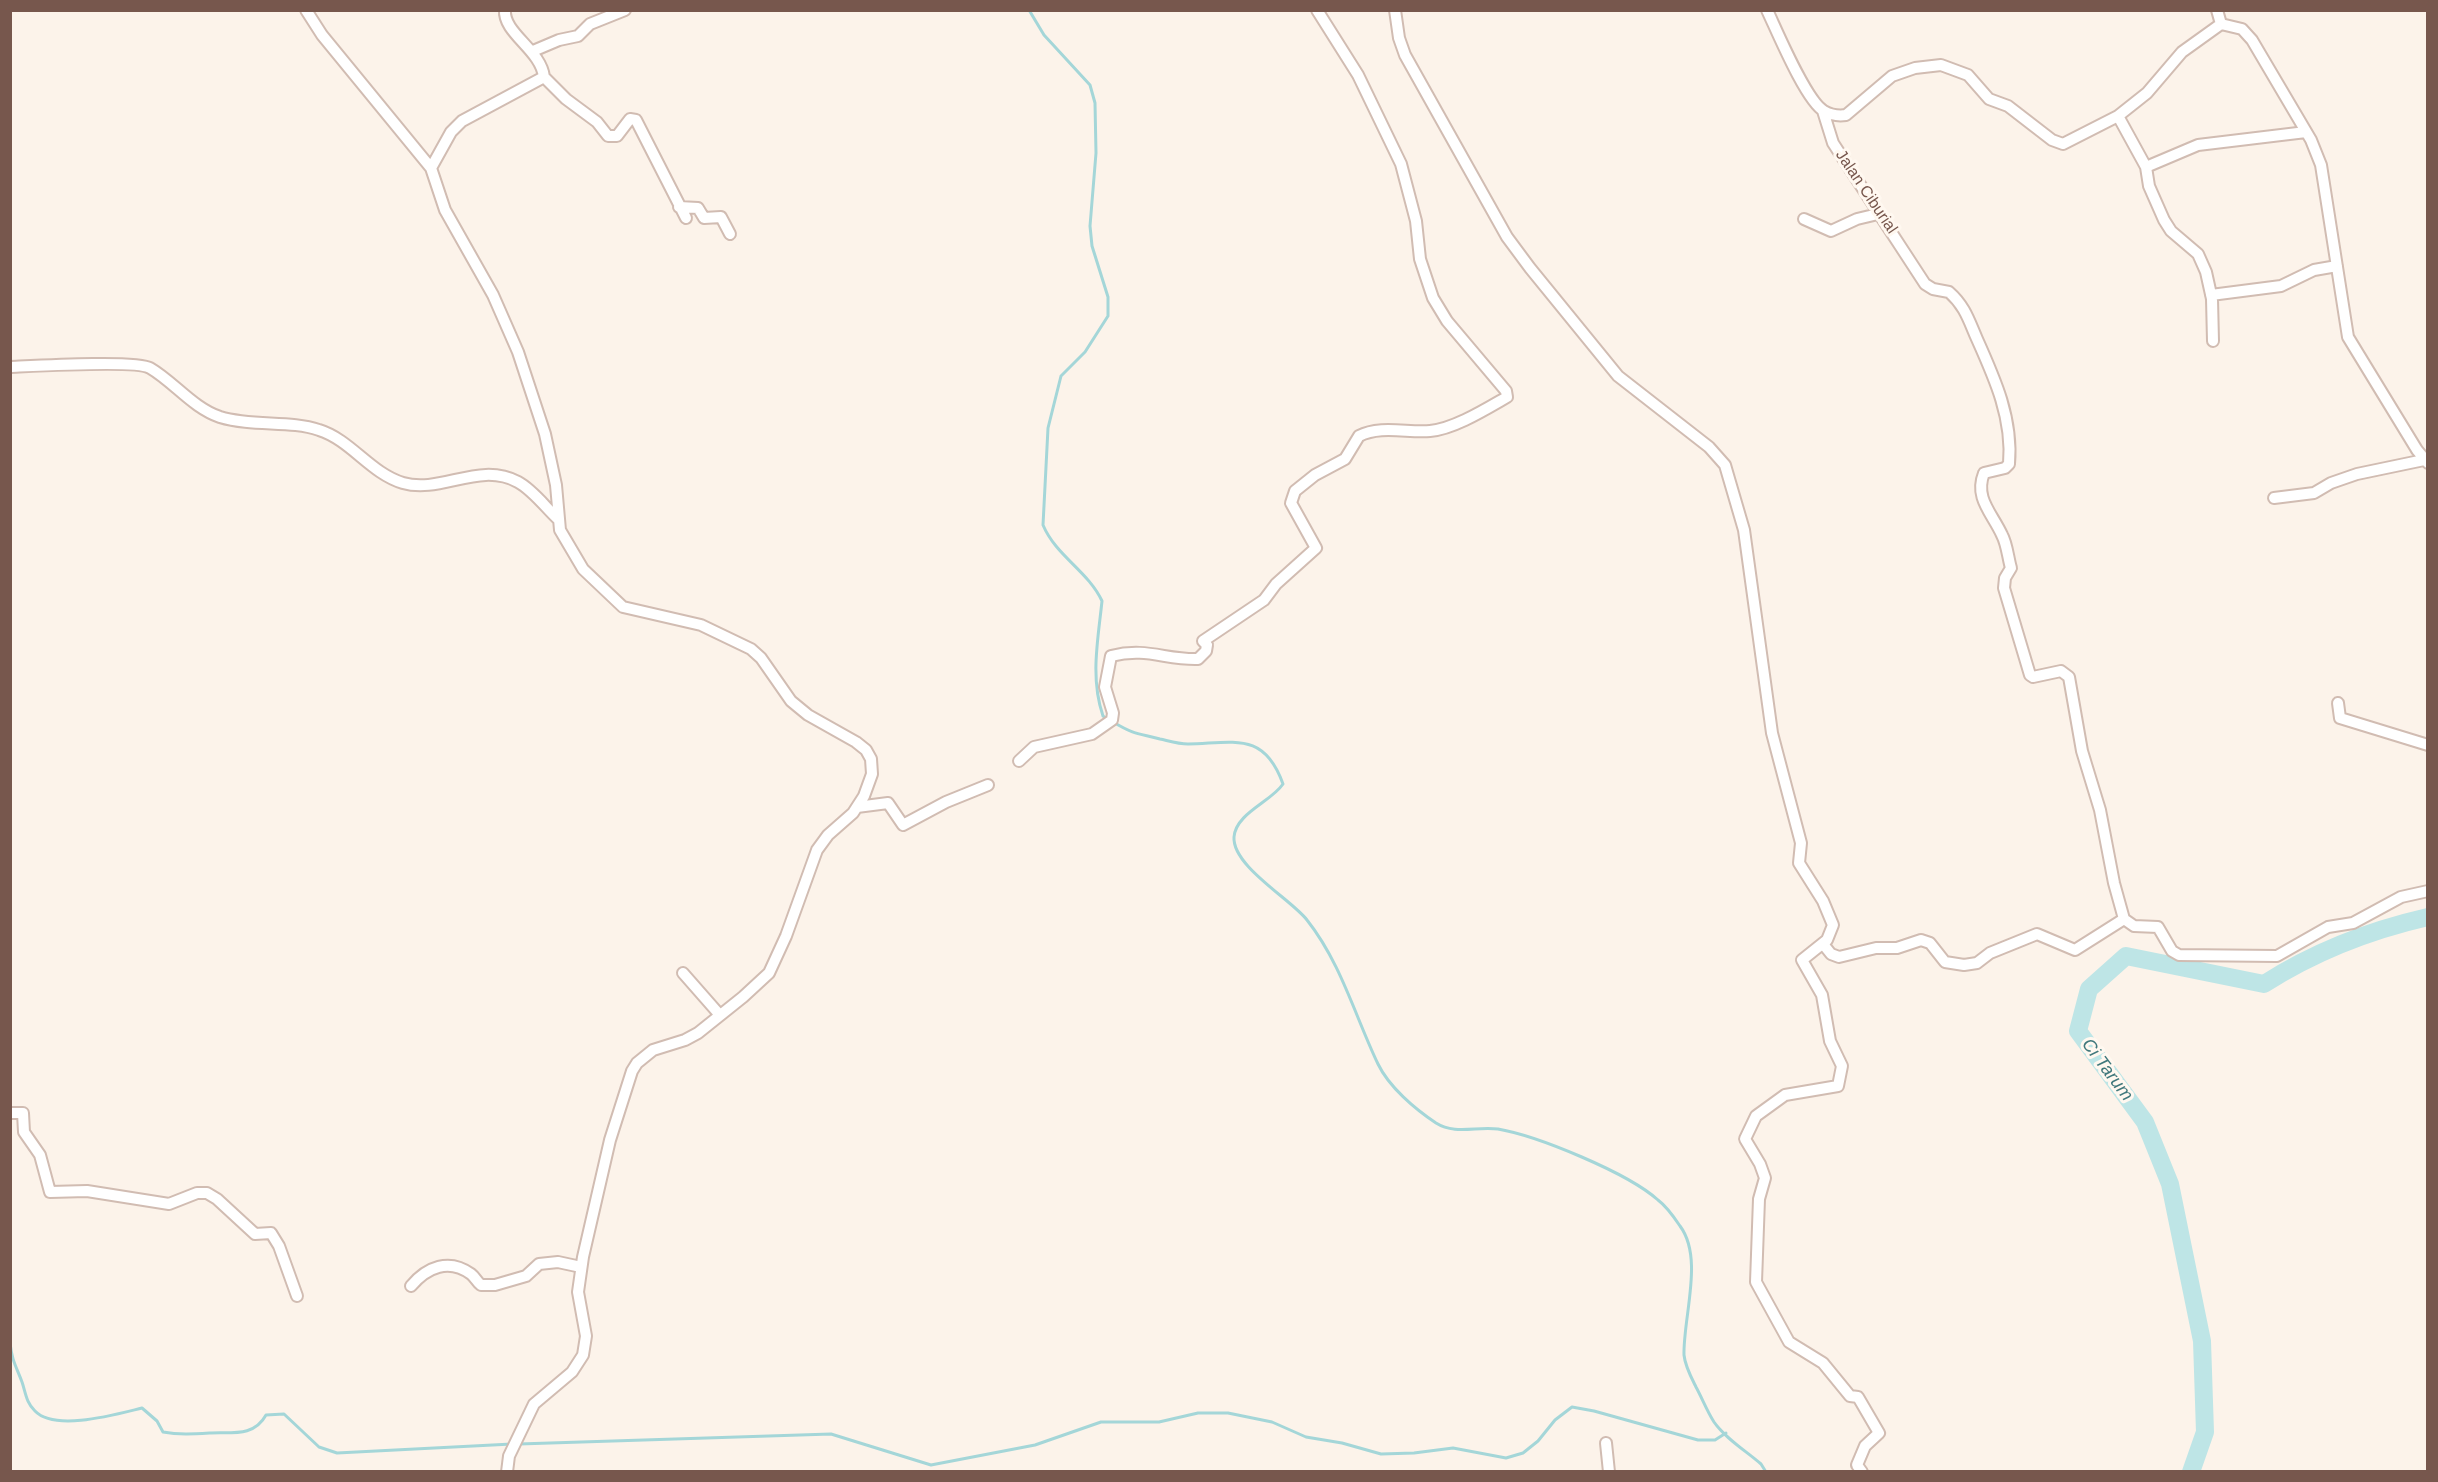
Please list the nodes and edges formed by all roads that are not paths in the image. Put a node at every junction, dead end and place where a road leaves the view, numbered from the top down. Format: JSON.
{"nodes":[{"id":1,"x":306,"y":10,"type":"edge"},
{"id":2,"x":505,"y":10,"type":"edge"},
{"id":3,"x":624,"y":10,"type":"edge"},
{"id":4,"x":1317,"y":10,"type":"edge"},
{"id":5,"x":1395,"y":10,"type":"edge"},
{"id":6,"x":1767,"y":10,"type":"edge"},
{"id":7,"x":2217,"y":10,"type":"edge"},
{"id":8,"x":2221,"y":24,"type":"junction"},
{"id":9,"x":532,"y":51,"type":"junction"},
{"id":10,"x":544,"y":77,"type":"junction"},
{"id":11,"x":1823,"y":111,"type":"junction"},
{"id":12,"x":2118,"y":116,"type":"junction"},
{"id":13,"x":2306,"y":132,"type":"junction"},
{"id":14,"x":431,"y":168,"type":"junction"},
{"id":15,"x":2146,"y":168,"type":"junction"},
{"id":16,"x":679,"y":207,"type":"junction"},
{"id":17,"x":1878,"y":214,"type":"junction"},
{"id":18,"x":686,"y":218,"type":"dead end"},
{"id":19,"x":1804,"y":219,"type":"dead end"},
{"id":20,"x":730,"y":234,"type":"dead end"},
{"id":21,"x":2337,"y":266,"type":"junction"},
{"id":22,"x":2211,"y":295,"type":"junction"},
{"id":23,"x":2212,"y":341,"type":"dead end"},
{"id":24,"x":10,"y":367,"type":"edge"},
{"id":25,"x":2426,"y":461,"type":"edge"},
{"id":26,"x":2274,"y":498,"type":"dead end"},
{"id":27,"x":558,"y":519,"type":"junction"},
{"id":28,"x":2338,"y":703,"type":"dead end"},
{"id":29,"x":2427,"y":745,"type":"edge"},
{"id":30,"x":1019,"y":760,"type":"dead end"},
{"id":31,"x":988,"y":785,"type":"dead end"},
{"id":32,"x":857,"y":807,"type":"junction"},
{"id":33,"x":2427,"y":891,"type":"edge"},
{"id":34,"x":2124,"y":919,"type":"junction"},
{"id":35,"x":1823,"y":945,"type":"junction"},
{"id":36,"x":683,"y":974,"type":"dead end"},
{"id":37,"x":719,"y":1014,"type":"junction"},
{"id":38,"x":10,"y":1113,"type":"edge"},
{"id":39,"x":581,"y":1267,"type":"junction"},
{"id":40,"x":411,"y":1286,"type":"dead end"},
{"id":41,"x":297,"y":1296,"type":"dead end"},
{"id":42,"x":1606,"y":1443,"type":"dead end"},
{"id":43,"x":507,"y":1472,"type":"edge"},
{"id":44,"x":1609,"y":1472,"type":"edge"},
{"id":45,"x":1862,"y":1472,"type":"edge"}],
"edges":[{"from":1,"to":14,"type":"street"},
{"from":2,"to":9,"type":"street"},
{"from":3,"to":9,"type":"street"},
{"from":4,"to":30,"type":"street"},
{"from":5,"to":35,"type":"street"},
{"from":6,"to":11,"type":"street"},
{"from":7,"to":8,"type":"street"},
{"from":8,"to":12,"type":"street"},
{"from":8,"to":13,"type":"street"},
{"from":9,"to":10,"type":"street"},
{"from":10,"to":14,"type":"street"},
{"from":10,"to":16,"type":"street"},
{"from":11,"to":12,"type":"street"},
{"from":11,"to":17,"type":"street","name":"Jalan Ciburial"},
{"from":12,"to":15,"type":"street"},
{"from":13,"to":15,"type":"street"},
{"from":13,"to":21,"type":"street"},
{"from":14,"to":27,"type":"street"},
{"from":15,"to":22,"type":"street"},
{"from":16,"to":18,"type":"street"},
{"from":16,"to":20,"type":"street"},
{"from":17,"to":19,"type":"street"},
{"from":17,"to":34,"type":"street","name":"Jalan Ciburial"},
{"from":21,"to":22,"type":"street"},
{"from":21,"to":25,"type":"street"},
{"from":22,"to":23,"type":"street"},
{"from":24,"to":27,"type":"street"},
{"from":25,"to":26,"type":"street"},
{"from":27,"to":32,"type":"street"},
{"from":28,"to":29,"type":"street"},
{"from":31,"to":32,"type":"street"},
{"from":32,"to":37,"type":"street"},
{"from":33,"to":34,"type":"street"},
{"from":34,"to":35,"type":"street"},
{"from":35,"to":45,"type":"street"},
{"from":36,"to":37,"type":"street"},
{"from":37,"to":39,"type":"street"},
{"from":38,"to":41,"type":"street"},
{"from":39,"to":40,"type":"street"},
{"from":39,"to":43,"type":"street"},
{"from":42,"to":44,"type":"street"}]}
